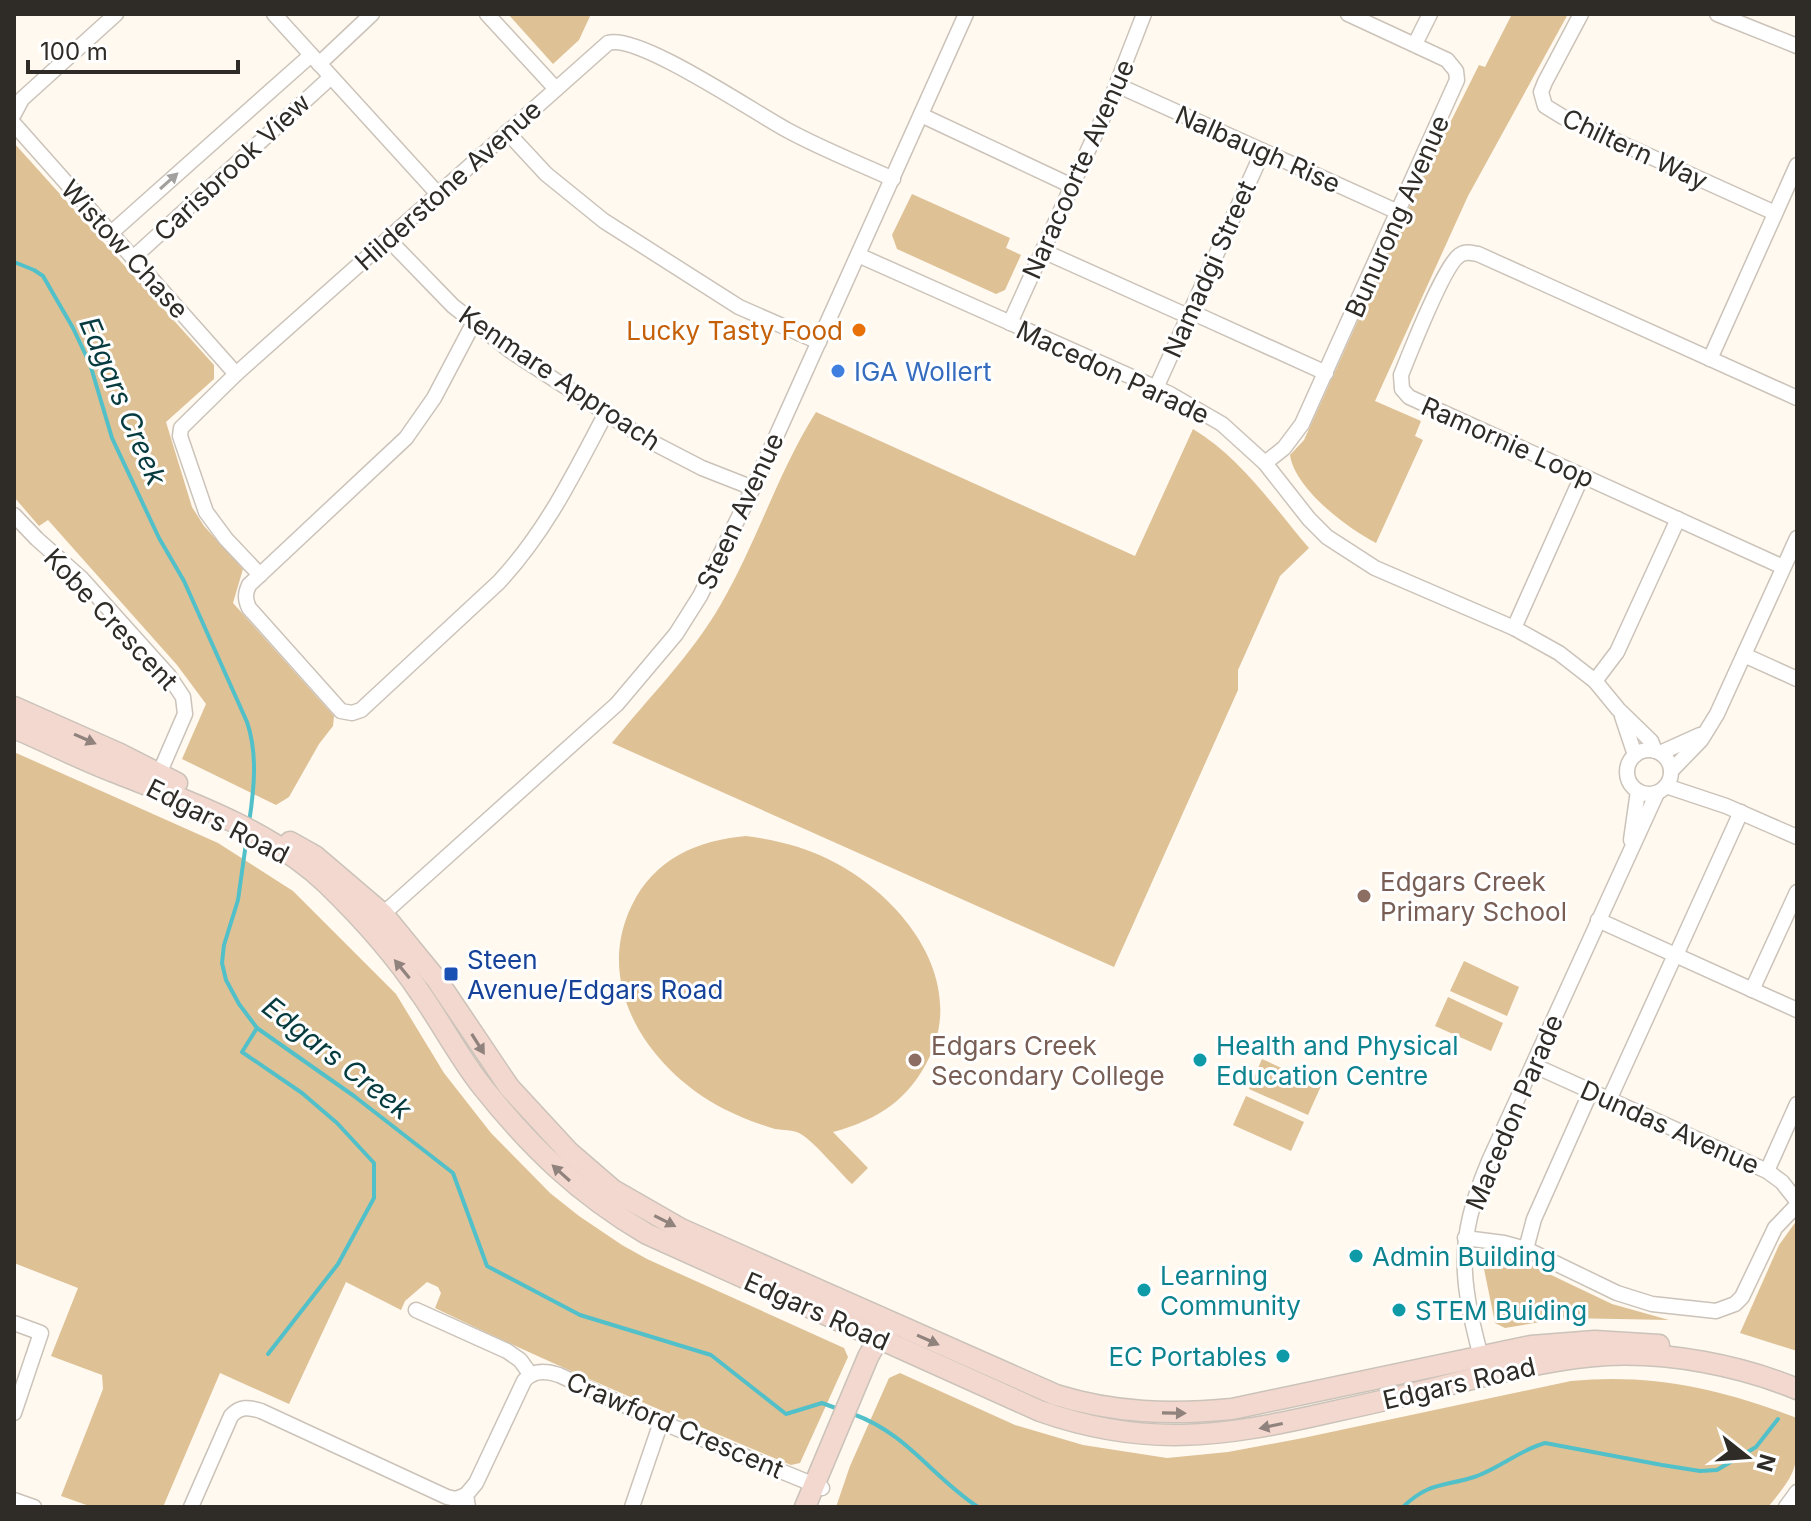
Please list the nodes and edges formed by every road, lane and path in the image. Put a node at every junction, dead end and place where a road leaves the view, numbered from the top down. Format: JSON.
{"nodes":[{"id":1,"x":116,"y":14,"type":"edge"},
{"id":2,"x":274,"y":14,"type":"edge"},
{"id":3,"x":372,"y":14,"type":"edge"},
{"id":4,"x":487,"y":14,"type":"edge"},
{"id":5,"x":1144,"y":14,"type":"edge"},
{"id":6,"x":1348,"y":14,"type":"edge"},
{"id":7,"x":1430,"y":14,"type":"edge"},
{"id":8,"x":1581,"y":14,"type":"edge"},
{"id":9,"x":1717,"y":14,"type":"edge"},
{"id":10,"x":964,"y":15,"type":"edge"},
{"id":11,"x":1415,"y":44,"type":"junction"},
{"id":12,"x":1797,"y":46,"type":"edge"},
{"id":13,"x":315,"y":59,"type":"junction"},
{"id":14,"x":331,"y":77,"type":"junction"},
{"id":15,"x":1117,"y":85,"type":"junction"},
{"id":16,"x":556,"y":89,"type":"junction"},
{"id":17,"x":14,"y":114,"type":"edge"},
{"id":18,"x":921,"y":115,"type":"junction"},
{"id":19,"x":14,"y":124,"type":"edge"},
{"id":20,"x":507,"y":132,"type":"junction"},
{"id":21,"x":1263,"y":151,"type":"junction"},
{"id":22,"x":1797,"y":165,"type":"edge"},
{"id":23,"x":893,"y":179,"type":"junction"},
{"id":24,"x":1072,"y":186,"type":"junction"},
{"id":25,"x":438,"y":194,"type":"junction"},
{"id":26,"x":1398,"y":212,"type":"junction"},
{"id":27,"x":1775,"y":213,"type":"junction"},
{"id":28,"x":111,"y":233,"type":"junction"},
{"id":29,"x":388,"y":239,"type":"junction"},
{"id":30,"x":1043,"y":251,"type":"junction"},
{"id":31,"x":858,"y":255,"type":"junction"},
{"id":32,"x":133,"y":258,"type":"junction"},
{"id":33,"x":1189,"y":314,"type":"junction"},
{"id":34,"x":1010,"y":323,"type":"junction"},
{"id":35,"x":473,"y":324,"type":"junction"},
{"id":36,"x":819,"y":342,"type":"junction"},
{"id":37,"x":1710,"y":359,"type":"junction"},
{"id":38,"x":1326,"y":373,"type":"junction"},
{"id":39,"x":236,"y":374,"type":"junction"},
{"id":40,"x":1156,"y":388,"type":"junction"},
{"id":41,"x":1797,"y":398,"type":"edge"},
{"id":42,"x":606,"y":413,"type":"junction"},
{"id":43,"x":1265,"y":463,"type":"junction"},
{"id":44,"x":1582,"y":476,"type":"junction"},
{"id":45,"x":753,"y":488,"type":"junction"},
{"id":46,"x":14,"y":515,"type":"edge"},
{"id":47,"x":1678,"y":519,"type":"junction"},
{"id":48,"x":1797,"y":538,"type":"edge"},
{"id":49,"x":1783,"y":567,"type":"junction"},
{"id":50,"x":260,"y":575,"type":"junction"},
{"id":51,"x":1514,"y":628,"type":"junction"},
{"id":52,"x":1744,"y":655,"type":"junction"},
{"id":53,"x":1797,"y":679,"type":"edge"},
{"id":54,"x":1595,"y":681,"type":"junction"},
{"id":55,"x":14,"y":707,"type":"edge"},
{"id":56,"x":1618,"y":709,"type":"junction"},
{"id":57,"x":1709,"y":727,"type":"junction"},
{"id":58,"x":14,"y":728,"type":"edge"},
{"id":59,"x":1657,"y":752,"type":"junction"},
{"id":60,"x":1635,"y":755,"type":"junction"},
{"id":61,"x":1671,"y":771,"type":"junction"},
{"id":62,"x":159,"y":774,"type":"junction"},
{"id":63,"x":1662,"y":790,"type":"junction"},
{"id":64,"x":1638,"y":791,"type":"junction"},
{"id":65,"x":215,"y":808,"type":"junction"},
{"id":66,"x":1741,"y":812,"type":"junction"},
{"id":67,"x":1797,"y":837,"type":"edge"},
{"id":68,"x":1625,"y":860,"type":"junction"},
{"id":69,"x":1797,"y":892,"type":"edge"},
{"id":70,"x":1598,"y":920,"type":"junction"},
{"id":71,"x":376,"y":921,"type":"junction"},
{"id":72,"x":1675,"y":955,"type":"junction"},
{"id":73,"x":1752,"y":990,"type":"junction"},
{"id":74,"x":1797,"y":1010,"type":"edge"},
{"id":75,"x":1533,"y":1065,"type":"junction"},
{"id":76,"x":1591,"y":1091,"type":"junction"},
{"id":77,"x":1609,"y":1100,"type":"junction"},
{"id":78,"x":1797,"y":1104,"type":"edge"},
{"id":79,"x":1767,"y":1171,"type":"junction"},
{"id":80,"x":1797,"y":1203,"type":"edge"},
{"id":81,"x":1465,"y":1238,"type":"junction"},
{"id":82,"x":1526,"y":1249,"type":"junction"},
{"id":83,"x":416,"y":1310,"type":"dead end"},
{"id":84,"x":14,"y":1323,"type":"edge"},
{"id":85,"x":884,"y":1335,"type":"junction"},
{"id":86,"x":1483,"y":1366,"type":"junction"},
{"id":87,"x":531,"y":1375,"type":"junction"},
{"id":88,"x":1797,"y":1379,"type":"edge"},
{"id":89,"x":1797,"y":1389,"type":"edge"},
{"id":90,"x":14,"y":1413,"type":"edge"},
{"id":91,"x":661,"y":1422,"type":"junction"},
{"id":92,"x":1797,"y":1492,"type":"edge"},
{"id":93,"x":818,"y":1494,"type":"edge"},
{"id":94,"x":14,"y":1500,"type":"edge"},
{"id":95,"x":467,"y":1501,"type":"edge"},
{"id":96,"x":34,"y":1507,"type":"edge"},
{"id":97,"x":191,"y":1507,"type":"edge"},
{"id":98,"x":632,"y":1507,"type":"edge"},
{"id":99,"x":805,"y":1507,"type":"edge"},
{"id":100,"x":1786,"y":1507,"type":"edge"}],
"edges":[{"from":1,"to":17,"type":"street"},
{"from":2,"to":13,"type":"street"},
{"from":3,"to":13,"type":"street","name":"Carisbrook View"},
{"from":4,"to":16,"type":"street"},
{"from":5,"to":15,"type":"street","name":"Naracoorte Avenue"},
{"from":6,"to":11,"type":"street","name":"Bunurong Avenue"},
{"from":7,"to":11,"type":"street"},
{"from":8,"to":27,"type":"street","name":"Chiltern Way"},
{"from":9,"to":12,"type":"street"},
{"from":10,"to":18,"type":"street","name":"Steen Avenue"},
{"from":11,"to":26,"type":"street","name":"Bunurong Avenue"},
{"from":13,"to":14,"type":"street"},
{"from":28,"to":13,"type":"street","name":"Carisbrook View","one_way":true},
{"from":14,"to":25,"type":"street"},
{"from":14,"to":32,"type":"street","name":"Carisbrook View"},
{"from":15,"to":21,"type":"street","name":"Nalbaugh Rise"},
{"from":15,"to":24,"type":"street","name":"Naracoorte Avenue"},
{"from":16,"to":20,"type":"street","name":"Hilderstone Avenue"},
{"from":16,"to":23,"type":"street","name":"Hilderstone Avenue"},
{"from":18,"to":23,"type":"street","name":"Steen Avenue"},
{"from":18,"to":24,"type":"street"},
{"from":19,"to":28,"type":"street","name":"Wistow Chase"},
{"from":20,"to":25,"type":"street","name":"Hilderstone Avenue"},
{"from":20,"to":36,"type":"street"},
{"from":21,"to":26,"type":"street","name":"Nalbaugh Rise"},
{"from":21,"to":33,"type":"street","name":"Namadgi Street"},
{"from":22,"to":27,"type":"street"},
{"from":23,"to":31,"type":"street","name":"Steen Avenue"},
{"from":24,"to":30,"type":"street","name":"Naracoorte Avenue"},
{"from":25,"to":29,"type":"street","name":"Hilderstone Avenue"},
{"from":26,"to":38,"type":"street","name":"Bunurong Avenue"},
{"from":27,"to":37,"type":"street"},
{"from":28,"to":32,"type":"street","name":"Wistow Chase"},
{"from":29,"to":35,"type":"street","name":"Kenmare Approach"},
{"from":29,"to":39,"type":"street","name":"Hilderstone Avenue"},
{"from":30,"to":33,"type":"street"},
{"from":30,"to":34,"type":"street","name":"Naracoorte Avenue"},
{"from":31,"to":34,"type":"street","name":"Macedon Parade"},
{"from":31,"to":36,"type":"street","name":"Steen Avenue"},
{"from":32,"to":39,"type":"street","name":"Wistow Chase"},
{"from":33,"to":38,"type":"street"},
{"from":33,"to":40,"type":"street","name":"Namadgi Street"},
{"from":34,"to":40,"type":"street","name":"Macedon Parade"},
{"from":35,"to":42,"type":"street","name":"Kenmare Approach"},
{"from":35,"to":50,"type":"street"},
{"from":36,"to":45,"type":"street","name":"Steen Avenue"},
{"from":37,"to":41,"type":"street","name":"Ramornie Loop"},
{"from":37,"to":44,"type":"street","name":"Ramornie Loop"},
{"from":38,"to":43,"type":"street","name":"Bunurong Avenue"},
{"from":39,"to":50,"type":"street","name":"Hilderstone Avenue"},
{"from":40,"to":43,"type":"street","name":"Macedon Parade"},
{"from":42,"to":45,"type":"street","name":"Kenmare Approach"},
{"from":42,"to":50,"type":"street"},
{"from":43,"to":51,"type":"street","name":"Macedon Parade"},
{"from":44,"to":47,"type":"street","name":"Ramornie Loop"},
{"from":44,"to":51,"type":"street"},
{"from":45,"to":71,"type":"street","name":"Steen Avenue"},
{"from":46,"to":62,"type":"street","name":"Kobe Crescent"},
{"from":47,"to":49,"type":"street","name":"Ramornie Loop"},
{"from":47,"to":54,"type":"street"},
{"from":48,"to":49,"type":"street"},
{"from":49,"to":52,"type":"street"},
{"from":51,"to":54,"type":"street","name":"Macedon Parade"},
{"from":52,"to":53,"type":"street"},
{"from":52,"to":57,"type":"street"},
{"from":54,"to":56,"type":"street","name":"Macedon Parade"},
{"from":55,"to":62,"type":"main road","name":"Edgars Road","one_way":true},
{"from":56,"to":59,"type":"street","name":"Macedon Parade"},
{"from":56,"to":60,"type":"street","name":"Macedon Parade"},
{"from":57,"to":59,"type":"street"},
{"from":57,"to":61,"type":"street"},
{"from":58,"to":65,"type":"main road","name":"Edgars Road"},
{"from":59,"to":60,"type":"street"},
{"from":59,"to":61,"type":"street"},
{"from":60,"to":64,"type":"street"},
{"from":61,"to":63,"type":"street"},
{"from":62,"to":65,"type":"main road","name":"Edgars Road"},
{"from":63,"to":64,"type":"street"},
{"from":63,"to":66,"type":"street"},
{"from":63,"to":68,"type":"street","name":"Macedon Parade"},
{"from":64,"to":68,"type":"street","name":"Macedon Parade"},
{"from":65,"to":71,"type":"main road","name":"Edgars Road"},
{"from":66,"to":67,"type":"street"},
{"from":66,"to":72,"type":"street"},
{"from":68,"to":70,"type":"street","name":"Macedon Parade"},
{"from":69,"to":73,"type":"street"},
{"from":70,"to":72,"type":"street"},
{"from":70,"to":75,"type":"street","name":"Macedon Parade"},
{"from":71,"to":85,"type":"main road","name":"Edgars Road"},
{"from":72,"to":73,"type":"street"},
{"from":72,"to":77,"type":"street"},
{"from":73,"to":74,"type":"street"},
{"from":75,"to":76,"type":"street","name":"Dundas Avenue"},
{"from":75,"to":81,"type":"street","name":"Macedon Parade"},
{"from":76,"to":77,"type":"street","name":"Dundas Avenue"},
{"from":76,"to":82,"type":"street"},
{"from":77,"to":79,"type":"street","name":"Dundas Avenue"},
{"from":78,"to":79,"type":"street"},
{"from":79,"to":80,"type":"street","name":"Dundas Avenue"},
{"from":80,"to":82,"type":"street"},
{"from":81,"to":82,"type":"street"},
{"from":81,"to":86,"type":"street","name":"Macedon Parade"},
{"from":83,"to":87,"type":"street"},
{"from":84,"to":90,"type":"street"},
{"from":85,"to":86,"type":"main road","name":"Edgars Road"},
{"from":85,"to":93,"type":"main road"},
{"from":86,"to":88,"type":"main road","name":"Edgars Road"},
{"from":86,"to":89,"type":"main road","name":"Edgars Road"},
{"from":87,"to":91,"type":"street","name":"Crawford Crescent"},
{"from":87,"to":95,"type":"street","name":"Crawford Crescent"},
{"from":91,"to":93,"type":"street","name":"Crawford Crescent"},
{"from":91,"to":98,"type":"street"},
{"from":92,"to":100,"type":"street"},
{"from":93,"to":99,"type":"main road"},
{"from":94,"to":96,"type":"street"},
{"from":95,"to":97,"type":"street"}]}
